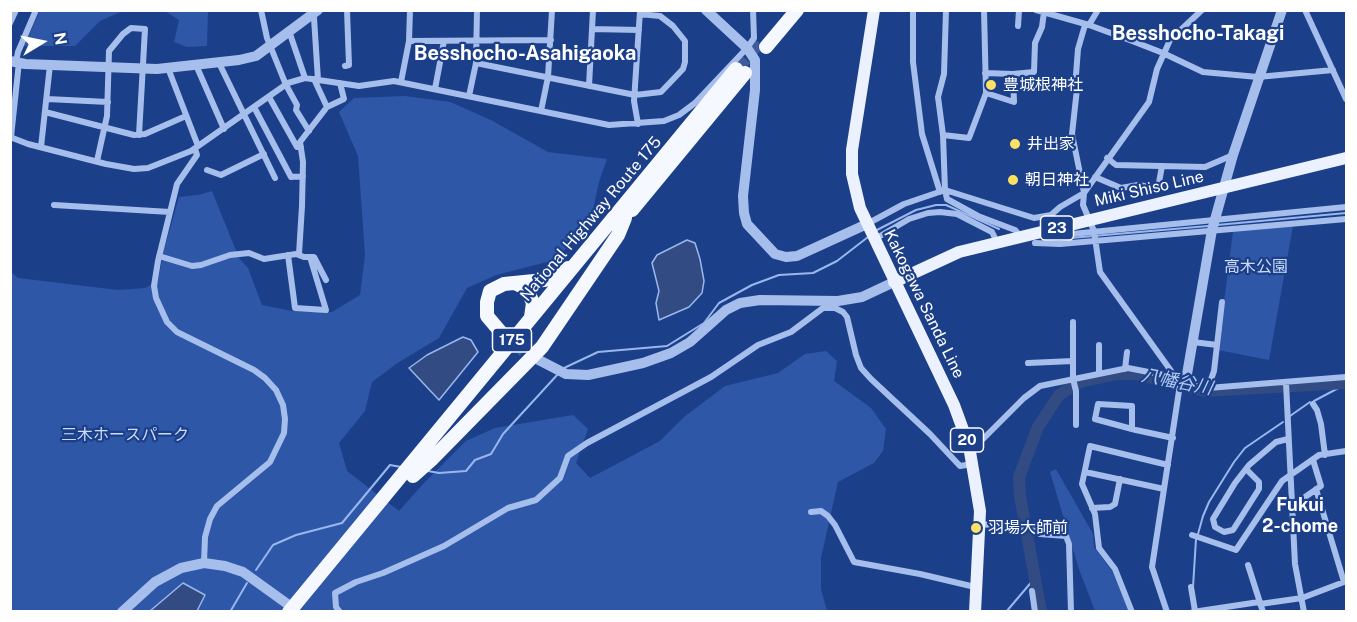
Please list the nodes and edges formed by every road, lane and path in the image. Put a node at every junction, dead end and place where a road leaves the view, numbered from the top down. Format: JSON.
{"nodes":[{"id":1,"x":16,"y":10,"type":"edge"},
{"id":2,"x":36,"y":10,"type":"edge"},
{"id":3,"x":261,"y":10,"type":"edge"},
{"id":4,"x":347,"y":10,"type":"edge"},
{"id":5,"x":410,"y":10,"type":"edge"},
{"id":6,"x":477,"y":10,"type":"edge"},
{"id":7,"x":552,"y":10,"type":"edge"},
{"id":8,"x":593,"y":10,"type":"edge"},
{"id":9,"x":706,"y":10,"type":"edge"},
{"id":10,"x":753,"y":10,"type":"edge"},
{"id":11,"x":785,"y":10,"type":"edge"},
{"id":12,"x":797,"y":10,"type":"edge"},
{"id":13,"x":874,"y":10,"type":"edge"},
{"id":14,"x":913,"y":10,"type":"edge"},
{"id":15,"x":946,"y":10,"type":"edge"},
{"id":16,"x":984,"y":10,"type":"edge"},
{"id":17,"x":1019,"y":10,"type":"edge"},
{"id":18,"x":1036,"y":10,"type":"edge"},
{"id":19,"x":1098,"y":10,"type":"edge"},
{"id":20,"x":1202,"y":10,"type":"edge"},
{"id":21,"x":1282,"y":10,"type":"edge"},
{"id":22,"x":1305,"y":10,"type":"edge"},
{"id":23,"x":640,"y":12,"type":"edge"},
{"id":24,"x":1044,"y":12,"type":"junction"},
{"id":25,"x":315,"y":13,"type":"edge"},
{"id":26,"x":10,"y":23,"type":"edge"},
{"id":27,"x":1087,"y":25,"type":"junction"},
{"id":28,"x":1018,"y":26,"type":"dead end"},
{"id":29,"x":592,"y":29,"type":"junction"},
{"id":30,"x":639,"y":30,"type":"junction"},
{"id":31,"x":289,"y":31,"type":"junction"},
{"id":32,"x":551,"y":40,"type":"junction"},
{"id":33,"x":409,"y":41,"type":"junction"},
{"id":34,"x":444,"y":41,"type":"junction"},
{"id":35,"x":476,"y":41,"type":"junction"},
{"id":36,"x":271,"y":45,"type":"junction"},
{"id":37,"x":747,"y":48,"type":"junction"},
{"id":38,"x":1163,"y":53,"type":"junction"},
{"id":39,"x":15,"y":62,"type":"edge"},
{"id":40,"x":219,"y":63,"type":"junction"},
{"id":41,"x":476,"y":63,"type":"junction"},
{"id":42,"x":50,"y":65,"type":"junction"},
{"id":43,"x":196,"y":65,"type":"junction"},
{"id":44,"x":345,"y":66,"type":"dead end"},
{"id":45,"x":109,"y":67,"type":"junction"},
{"id":46,"x":168,"y":68,"type":"junction"},
{"id":47,"x":144,"y":69,"type":"junction"},
{"id":48,"x":1334,"y":70,"type":"junction"},
{"id":49,"x":985,"y":73,"type":"junction"},
{"id":50,"x":1013,"y":74,"type":"junction"},
{"id":51,"x":548,"y":77,"type":"junction"},
{"id":52,"x":1260,"y":77,"type":"junction"},
{"id":53,"x":305,"y":78,"type":"junction"},
{"id":54,"x":316,"y":79,"type":"junction"},
{"id":55,"x":401,"y":82,"type":"junction"},
{"id":56,"x":340,"y":83,"type":"junction"},
{"id":57,"x":286,"y":85,"type":"junction"},
{"id":58,"x":589,"y":86,"type":"junction"},
{"id":59,"x":435,"y":89,"type":"junction"},
{"id":60,"x":986,"y":93,"type":"junction"},
{"id":61,"x":635,"y":95,"type":"junction"},
{"id":62,"x":468,"y":96,"type":"junction"},
{"id":63,"x":269,"y":97,"type":"junction"},
{"id":64,"x":47,"y":99,"type":"junction"},
{"id":65,"x":1347,"y":99,"type":"edge"},
{"id":66,"x":108,"y":102,"type":"junction"},
{"id":67,"x":255,"y":107,"type":"junction"},
{"id":68,"x":327,"y":107,"type":"junction"},
{"id":69,"x":542,"y":111,"type":"junction"},
{"id":70,"x":45,"y":112,"type":"junction"},
{"id":71,"x":245,"y":114,"type":"junction"},
{"id":72,"x":186,"y":116,"type":"junction"},
{"id":73,"x":638,"y":124,"type":"junction"},
{"id":74,"x":105,"y":128,"type":"junction"},
{"id":75,"x":224,"y":129,"type":"junction"},
{"id":76,"x":309,"y":131,"type":"junction"},
{"id":77,"x":139,"y":135,"type":"junction"},
{"id":78,"x":943,"y":135,"type":"junction"},
{"id":79,"x":11,"y":137,"type":"edge"},
{"id":80,"x":41,"y":147,"type":"junction"},
{"id":81,"x":197,"y":147,"type":"junction"},
{"id":82,"x":301,"y":147,"type":"junction"},
{"id":83,"x":264,"y":154,"type":"junction"},
{"id":84,"x":1233,"y":155,"type":"junction"},
{"id":85,"x":1107,"y":158,"type":"junction"},
{"id":86,"x":1347,"y":158,"type":"edge"},
{"id":87,"x":97,"y":162,"type":"junction"},
{"id":88,"x":1162,"y":166,"type":"junction"},
{"id":89,"x":207,"y":170,"type":"dead end"},
{"id":90,"x":303,"y":176,"type":"junction"},
{"id":91,"x":1095,"y":177,"type":"junction"},
{"id":92,"x":275,"y":178,"type":"dead end"},
{"id":93,"x":1224,"y":188,"type":"junction"},
{"id":94,"x":942,"y":191,"type":"junction"},
{"id":95,"x":1084,"y":193,"type":"junction"},
{"id":96,"x":54,"y":205,"type":"dead end"},
{"id":97,"x":1347,"y":207,"type":"edge"},
{"id":98,"x":170,"y":212,"type":"junction"},
{"id":99,"x":625,"y":218,"type":"junction"},
{"id":100,"x":1347,"y":219,"type":"edge"},
{"id":101,"x":1214,"y":224,"type":"junction"},
{"id":102,"x":1091,"y":226,"type":"junction"},
{"id":103,"x":871,"y":233,"type":"junction"},
{"id":104,"x":1072,"y":234,"type":"dead end"},
{"id":105,"x":1020,"y":236,"type":"junction"},
{"id":106,"x":1096,"y":240,"type":"junction"},
{"id":107,"x":595,"y":241,"type":"junction"},
{"id":108,"x":998,"y":243,"type":"junction"},
{"id":109,"x":1035,"y":243,"type":"dead end"},
{"id":110,"x":288,"y":255,"type":"junction"},
{"id":111,"x":299,"y":255,"type":"junction"},
{"id":112,"x":159,"y":256,"type":"junction"},
{"id":113,"x":310,"y":257,"type":"junction"},
{"id":114,"x":326,"y":280,"type":"dead end"},
{"id":115,"x":894,"y":282,"type":"junction"},
{"id":116,"x":514,"y":283,"type":"junction"},
{"id":117,"x":813,"y":301,"type":"junction"},
{"id":118,"x":1222,"y":302,"type":"dead end"},
{"id":119,"x":815,"y":314,"type":"junction"},
{"id":120,"x":531,"y":318,"type":"junction"},
{"id":121,"x":1073,"y":322,"type":"dead end"},
{"id":122,"x":504,"y":336,"type":"tunnel mouth"},
{"id":123,"x":1193,"y":342,"type":"junction"},
{"id":124,"x":1099,"y":345,"type":"dead end"},
{"id":125,"x":1217,"y":345,"type":"junction"},
{"id":126,"x":1126,"y":352,"type":"dead end"},
{"id":127,"x":528,"y":354,"type":"junction"},
{"id":128,"x":1073,"y":361,"type":"junction"},
{"id":129,"x":1028,"y":363,"type":"dead end"},
{"id":130,"x":1125,"y":369,"type":"junction"},
{"id":131,"x":1099,"y":374,"type":"junction"},
{"id":132,"x":1174,"y":375,"type":"junction"},
{"id":133,"x":1347,"y":377,"type":"edge"},
{"id":134,"x":1073,"y":379,"type":"junction"},
{"id":135,"x":1182,"y":383,"type":"junction"},
{"id":136,"x":1286,"y":383,"type":"junction"},
{"id":137,"x":1208,"y":388,"type":"junction"},
{"id":138,"x":1313,"y":404,"type":"dead end"},
{"id":139,"x":1076,"y":425,"type":"dead end"},
{"id":140,"x":1132,"y":429,"type":"junction"},
{"id":141,"x":1173,"y":438,"type":"junction"},
{"id":142,"x":1288,"y":439,"type":"junction"},
{"id":143,"x":969,"y":446,"type":"junction"},
{"id":144,"x":1347,"y":451,"type":"edge"},
{"id":145,"x":1325,"y":454,"type":"junction"},
{"id":146,"x":1313,"y":460,"type":"junction"},
{"id":147,"x":974,"y":464,"type":"junction"},
{"id":148,"x":1168,"y":465,"type":"junction"},
{"id":149,"x":1246,"y":469,"type":"junction"},
{"id":150,"x":1085,"y":471,"type":"junction"},
{"id":151,"x":1290,"y":475,"type":"junction"},
{"id":152,"x":412,"y":476,"type":"junction"},
{"id":153,"x":1120,"y":479,"type":"junction"},
{"id":154,"x":1164,"y":489,"type":"junction"},
{"id":155,"x":1316,"y":489,"type":"junction"},
{"id":156,"x":1292,"y":506,"type":"junction"},
{"id":157,"x":1092,"y":508,"type":"junction"},
{"id":158,"x":811,"y":512,"type":"dead end"},
{"id":159,"x":980,"y":524,"type":"junction"},
{"id":160,"x":1217,"y":529,"type":"junction"},
{"id":161,"x":1192,"y":535,"type":"dead end"},
{"id":162,"x":1211,"y":541,"type":"junction"},
{"id":163,"x":204,"y":562,"type":"junction"},
{"id":164,"x":1248,"y":565,"type":"dead end"},
{"id":165,"x":1346,"y":583,"type":"edge"},
{"id":166,"x":975,"y":587,"type":"junction"},
{"id":167,"x":1191,"y":587,"type":"dead end"},
{"id":168,"x":1032,"y":591,"type":"dead end"},
{"id":169,"x":1302,"y":598,"type":"junction"},
{"id":170,"x":1260,"y":603,"type":"junction"},
{"id":171,"x":294,"y":610,"type":"edge"},
{"id":172,"x":1194,"y":611,"type":"edge"},
{"id":173,"x":122,"y":612,"type":"edge"},
{"id":174,"x":340,"y":612,"type":"edge"},
{"id":175,"x":975,"y":612,"type":"edge"},
{"id":176,"x":1035,"y":612,"type":"edge"},
{"id":177,"x":1071,"y":612,"type":"edge"},
{"id":178,"x":1132,"y":612,"type":"edge"},
{"id":179,"x":1167,"y":612,"type":"edge"},
{"id":180,"x":1263,"y":612,"type":"edge"},
{"id":181,"x":1304,"y":612,"type":"edge"}],
"edges":[{"from":1,"to":26,"type":"street"},
{"from":2,"to":39,"type":"street"},
{"from":3,"to":36,"type":"street"},
{"from":4,"to":44,"type":"street"},
{"from":5,"to":33,"type":"street"},
{"from":6,"to":35,"type":"street"},
{"from":7,"to":32,"type":"street"},
{"from":8,"to":29,"type":"street"},
{"from":9,"to":37,"type":"street"},
{"from":10,"to":37,"type":"street"},
{"from":11,"to":12,"type":"highway"},
{"from":13,"to":103,"type":"main road","name":"Kakogawa Sanda Line","number":"20"},
{"from":14,"to":94,"type":"street"},
{"from":15,"to":78,"type":"street"},
{"from":16,"to":49,"type":"street"},
{"from":17,"to":28,"type":"street"},
{"from":18,"to":24,"type":"street"},
{"from":19,"to":27,"type":"street"},
{"from":20,"to":38,"type":"street"},
{"from":21,"to":52,"type":"street"},
{"from":22,"to":48,"type":"street"},
{"from":23,"to":30,"type":"street"},
{"from":23,"to":61,"type":"street"},
{"from":24,"to":27,"type":"street"},
{"from":24,"to":50,"type":"street"},
{"from":25,"to":31,"type":"street"},
{"from":25,"to":54,"type":"street"},
{"from":27,"to":38,"type":"street"},
{"from":27,"to":95,"type":"street"},
{"from":29,"to":30,"type":"street"},
{"from":29,"to":58,"type":"street"},
{"from":30,"to":61,"type":"street"},
{"from":31,"to":36,"type":"street"},
{"from":31,"to":53,"type":"street"},
{"from":32,"to":35,"type":"street"},
{"from":32,"to":51,"type":"street"},
{"from":33,"to":34,"type":"street"},
{"from":33,"to":55,"type":"street"},
{"from":34,"to":35,"type":"street"},
{"from":34,"to":59,"type":"street"},
{"from":35,"to":41,"type":"street"},
{"from":36,"to":40,"type":"street"},
{"from":36,"to":57,"type":"street"},
{"from":37,"to":73,"type":"street"},
{"from":37,"to":103,"type":"street"},
{"from":38,"to":52,"type":"street"},
{"from":38,"to":85,"type":"street"},
{"from":39,"to":42,"type":"street"},
{"from":39,"to":79,"type":"street"},
{"from":40,"to":43,"type":"street"},
{"from":40,"to":71,"type":"street"},
{"from":41,"to":51,"type":"street"},
{"from":41,"to":62,"type":"street"},
{"from":42,"to":45,"type":"street"},
{"from":42,"to":64,"type":"street"},
{"from":43,"to":46,"type":"street"},
{"from":43,"to":75,"type":"street"},
{"from":45,"to":47,"type":"street"},
{"from":45,"to":47,"type":"street"},
{"from":45,"to":66,"type":"street"},
{"from":46,"to":47,"type":"street"},
{"from":46,"to":72,"type":"street"},
{"from":47,"to":77,"type":"street"},
{"from":48,"to":52,"type":"street"},
{"from":48,"to":65,"type":"street"},
{"from":49,"to":50,"type":"street"},
{"from":49,"to":60,"type":"street"},
{"from":50,"to":60,"type":"street"},
{"from":51,"to":58,"type":"street"},
{"from":51,"to":69,"type":"street"},
{"from":52,"to":84,"type":"street"},
{"from":53,"to":54,"type":"street"},
{"from":53,"to":57,"type":"street"},
{"from":54,"to":56,"type":"street"},
{"from":54,"to":68,"type":"street"},
{"from":55,"to":56,"type":"street"},
{"from":55,"to":59,"type":"street"},
{"from":56,"to":68,"type":"street"},
{"from":57,"to":63,"type":"street"},
{"from":57,"to":76,"type":"street"},
{"from":58,"to":61,"type":"street"},
{"from":59,"to":62,"type":"street"},
{"from":60,"to":78,"type":"street"},
{"from":61,"to":73,"type":"street"},
{"from":62,"to":69,"type":"street"},
{"from":63,"to":67,"type":"street"},
{"from":63,"to":82,"type":"street"},
{"from":64,"to":66,"type":"street"},
{"from":64,"to":70,"type":"street"},
{"from":66,"to":74,"type":"street"},
{"from":67,"to":71,"type":"street"},
{"from":67,"to":90,"type":"street"},
{"from":68,"to":76,"type":"street"},
{"from":69,"to":73,"type":"street"},
{"from":70,"to":74,"type":"street"},
{"from":70,"to":80,"type":"street"},
{"from":71,"to":75,"type":"street"},
{"from":71,"to":83,"type":"street"},
{"from":72,"to":77,"type":"street"},
{"from":72,"to":81,"type":"street"},
{"from":74,"to":77,"type":"street"},
{"from":74,"to":87,"type":"street"},
{"from":75,"to":81,"type":"street"},
{"from":76,"to":82,"type":"street"},
{"from":78,"to":94,"type":"street"},
{"from":79,"to":80,"type":"street"},
{"from":80,"to":87,"type":"street"},
{"from":81,"to":87,"type":"street"},
{"from":81,"to":98,"type":"street"},
{"from":82,"to":90,"type":"street"},
{"from":83,"to":89,"type":"street"},
{"from":83,"to":92,"type":"street"},
{"from":84,"to":88,"type":"street"},
{"from":84,"to":93,"type":"street"},
{"from":85,"to":88,"type":"street"},
{"from":85,"to":91,"type":"street"},
{"from":86,"to":93,"type":"main road","name":"Miki Shiso Line","number":"23"},
{"from":88,"to":91,"type":"street"},
{"from":90,"to":111,"type":"street"},
{"from":91,"to":95,"type":"street"},
{"from":93,"to":101,"type":"street"},
{"from":93,"to":102,"type":"main road","name":"Miki Shiso Line","number":"23"},
{"from":94,"to":95,"type":"street"},
{"from":94,"to":103,"type":"street"},
{"from":94,"to":105,"type":"street"},
{"from":95,"to":102,"type":"street"},
{"from":96,"to":98,"type":"street"},
{"from":97,"to":101,"type":"street"},
{"from":98,"to":112,"type":"street"},
{"from":99,"to":107,"type":"highway","name":"National Highway Route 175","number":"175"},
{"from":99,"to":127,"type":"highway"},
{"from":99,"to":152,"type":"highway","name":"National Highway Route 175","number":"175"},
{"from":100,"to":101,"type":"street"},
{"from":101,"to":102,"type":"street"},
{"from":101,"to":106,"type":"street"},
{"from":101,"to":123,"type":"street"},
{"from":102,"to":104,"type":"street"},
{"from":102,"to":105,"type":"main road","name":"Miki Shiso Line","number":"23"},
{"from":102,"to":106,"type":"street"},
{"from":103,"to":108,"type":"street"},
{"from":103,"to":115,"type":"main road","name":"Kakogawa Sanda Line","number":"20"},
{"from":105,"to":108,"type":"main road","name":"Miki Shiso Line","number":"23"},
{"from":106,"to":109,"type":"street"},
{"from":106,"to":132,"type":"street"},
{"from":107,"to":116,"type":"highway"},
{"from":107,"to":120,"type":"highway","name":"National Highway Route 175","number":"175"},
{"from":108,"to":115,"type":"main road","name":"Miki Shiso Line","number":"23"},
{"from":110,"to":111,"type":"street"},
{"from":110,"to":112,"type":"street"},
{"from":110,"to":113,"type":"street"},
{"from":111,"to":113,"type":"street"},
{"from":112,"to":163,"type":"street"},
{"from":113,"to":114,"type":"street"},
{"from":115,"to":117,"type":"street"},
{"from":115,"to":143,"type":"main road","name":"Kakogawa Sanda Line","number":"20"},
{"from":116,"to":120,"type":"highway"},
{"from":116,"to":122,"type":"highway"},
{"from":117,"to":119,"type":"street"},
{"from":117,"to":127,"type":"street"},
{"from":118,"to":125,"type":"street"},
{"from":119,"to":147,"type":"street"},
{"from":119,"to":174,"type":"street"},
{"from":120,"to":171,"type":"highway","name":"National Highway Route 175","number":"175"},
{"from":121,"to":128,"type":"street"},
{"from":123,"to":125,"type":"street"},
{"from":123,"to":135,"type":"street"},
{"from":124,"to":131,"type":"street"},
{"from":125,"to":137,"type":"street"},
{"from":126,"to":130,"type":"street"},
{"from":127,"to":152,"type":"highway"},
{"from":128,"to":129,"type":"street"},
{"from":128,"to":134,"type":"street"},
{"from":130,"to":131,"type":"street"},
{"from":130,"to":132,"type":"street"},
{"from":131,"to":134,"type":"street"},
{"from":132,"to":135,"type":"street"},
{"from":133,"to":136,"type":"street"},
{"from":134,"to":139,"type":"street"},
{"from":134,"to":143,"type":"street"},
{"from":135,"to":137,"type":"street"},
{"from":135,"to":141,"type":"street"},
{"from":136,"to":137,"type":"street"},
{"from":136,"to":142,"type":"street"},
{"from":138,"to":145,"type":"street"},
{"from":140,"to":140,"type":"street"},
{"from":140,"to":141,"type":"street"},
{"from":141,"to":148,"type":"street"},
{"from":142,"to":149,"type":"street"},
{"from":142,"to":151,"type":"street"},
{"from":143,"to":147,"type":"main road","name":"Kakogawa Sanda Line","number":"20"},
{"from":144,"to":145,"type":"street"},
{"from":145,"to":146,"type":"street"},
{"from":146,"to":151,"type":"street"},
{"from":146,"to":155,"type":"street"},
{"from":147,"to":159,"type":"main road","name":"Kakogawa Sanda Line","number":"20"},
{"from":148,"to":150,"type":"street"},
{"from":148,"to":154,"type":"street"},
{"from":149,"to":160,"type":"street"},
{"from":149,"to":160,"type":"street"},
{"from":150,"to":153,"type":"street"},
{"from":150,"to":157,"type":"street"},
{"from":151,"to":156,"type":"street"},
{"from":151,"to":162,"type":"street"},
{"from":152,"to":171,"type":"highway","name":"National Highway Route 175","number":"175"},
{"from":153,"to":154,"type":"street"},
{"from":153,"to":157,"type":"street"},
{"from":154,"to":179,"type":"street"},
{"from":155,"to":156,"type":"street"},
{"from":155,"to":165,"type":"street"},
{"from":156,"to":169,"type":"street"},
{"from":157,"to":178,"type":"street"},
{"from":158,"to":166,"type":"street"},
{"from":159,"to":166,"type":"main road","name":"Kakogawa Sanda Line","number":"20"},
{"from":159,"to":177,"type":"street"},
{"from":160,"to":162,"type":"street"},
{"from":161,"to":162,"type":"street"},
{"from":163,"to":171,"type":"street"},
{"from":163,"to":173,"type":"street"},
{"from":164,"to":170,"type":"street"},
{"from":165,"to":169,"type":"street"},
{"from":166,"to":175,"type":"main road","name":"Kakogawa Sanda Line","number":"20"},
{"from":167,"to":172,"type":"street"},
{"from":168,"to":176,"type":"street"},
{"from":169,"to":170,"type":"street"},
{"from":169,"to":181,"type":"street"},
{"from":170,"to":172,"type":"street"},
{"from":170,"to":180,"type":"street"}]}
